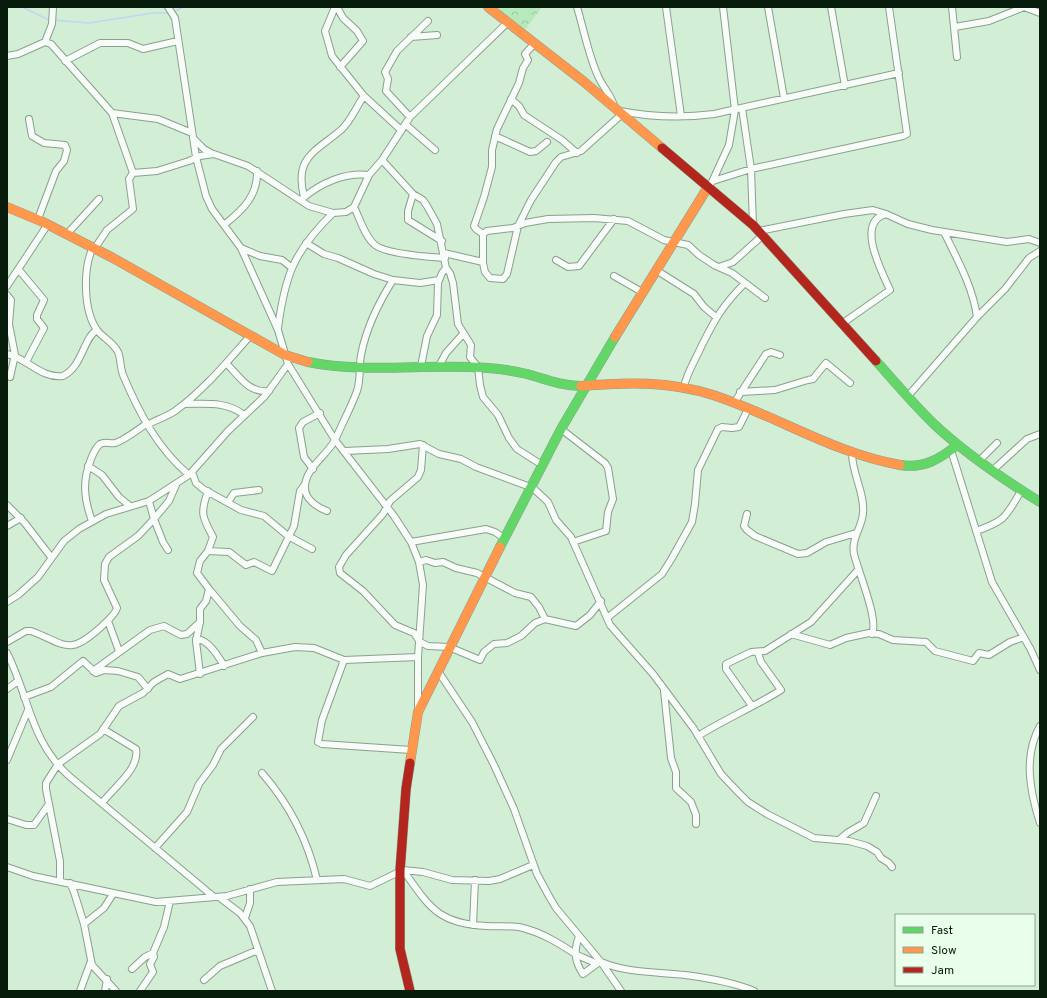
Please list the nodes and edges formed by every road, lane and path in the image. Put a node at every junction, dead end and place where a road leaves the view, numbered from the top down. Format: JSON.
{"nodes":[{"id":1,"x":53,"y":7,"type":"edge"},
{"id":2,"x":168,"y":7,"type":"edge"},
{"id":3,"x":336,"y":7,"type":"edge"},
{"id":4,"x":488,"y":7,"type":"edge"},
{"id":5,"x":577,"y":7,"type":"edge"},
{"id":6,"x":666,"y":7,"type":"edge"},
{"id":7,"x":723,"y":7,"type":"edge"},
{"id":8,"x":768,"y":7,"type":"edge"},
{"id":9,"x":831,"y":7,"type":"edge"},
{"id":10,"x":890,"y":7,"type":"edge"},
{"id":11,"x":952,"y":7,"type":"edge"},
{"id":12,"x":1024,"y":7,"type":"edge"},
{"id":13,"x":1008,"y":10,"type":"edge"},
{"id":14,"x":1040,"y":13,"type":"edge"},
{"id":15,"x":428,"y":21,"type":"dead end"},
{"id":16,"x":508,"y":22,"type":"junction"},
{"id":17,"x":954,"y":28,"type":"junction"},
{"id":18,"x":437,"y":35,"type":"dead end"},
{"id":19,"x":410,"y":36,"type":"junction"},
{"id":20,"x":178,"y":41,"type":"junction"},
{"id":21,"x":45,"y":42,"type":"junction"},
{"id":22,"x":534,"y":44,"type":"junction"},
{"id":23,"x":7,"y":56,"type":"edge"},
{"id":24,"x":958,"y":57,"type":"dead end"},
{"id":25,"x":65,"y":61,"type":"junction"},
{"id":26,"x":340,"y":67,"type":"junction"},
{"id":27,"x":899,"y":73,"type":"junction"},
{"id":28,"x":845,"y":86,"type":"junction"},
{"id":29,"x":364,"y":96,"type":"junction"},
{"id":30,"x":784,"y":98,"type":"junction"},
{"id":31,"x":511,"y":99,"type":"junction"},
{"id":32,"x":738,"y":109,"type":"junction"},
{"id":33,"x":617,"y":111,"type":"junction"},
{"id":34,"x":112,"y":113,"type":"junction"},
{"id":35,"x":681,"y":116,"type":"junction"},
{"id":36,"x":410,"y":117,"type":"junction"},
{"id":37,"x":29,"y":119,"type":"dead end"},
{"id":38,"x":405,"y":124,"type":"junction"},
{"id":39,"x":401,"y":130,"type":"junction"},
{"id":40,"x":193,"y":136,"type":"junction"},
{"id":41,"x":495,"y":136,"type":"junction"},
{"id":42,"x":547,"y":142,"type":"dead end"},
{"id":43,"x":435,"y":150,"type":"dead end"},
{"id":44,"x":577,"y":153,"type":"junction"},
{"id":45,"x":214,"y":154,"type":"junction"},
{"id":46,"x":196,"y":157,"type":"junction"},
{"id":47,"x":382,"y":160,"type":"junction"},
{"id":48,"x":751,"y":169,"type":"junction"},
{"id":49,"x":257,"y":171,"type":"junction"},
{"id":50,"x":133,"y":173,"type":"junction"},
{"id":51,"x":369,"y":175,"type":"junction"},
{"id":52,"x":710,"y":184,"type":"junction"},
{"id":53,"x":414,"y":194,"type":"junction"},
{"id":54,"x":100,"y":199,"type":"dead end"},
{"id":55,"x":303,"y":199,"type":"junction"},
{"id":56,"x":7,"y":207,"type":"edge"},
{"id":57,"x":354,"y":207,"type":"junction"},
{"id":58,"x":333,"y":213,"type":"junction"},
{"id":59,"x":886,"y":214,"type":"junction"},
{"id":60,"x":38,"y":219,"type":"junction"},
{"id":61,"x":614,"y":219,"type":"junction"},
{"id":62,"x":48,"y":224,"type":"junction"},
{"id":63,"x":225,"y":224,"type":"junction"},
{"id":64,"x":518,"y":226,"type":"junction"},
{"id":65,"x":759,"y":230,"type":"junction"},
{"id":66,"x":944,"y":232,"type":"junction"},
{"id":67,"x":67,"y":234,"type":"junction"},
{"id":68,"x":483,"y":234,"type":"junction"},
{"id":69,"x":442,"y":242,"type":"junction"},
{"id":70,"x":306,"y":243,"type":"junction"},
{"id":71,"x":673,"y":243,"type":"junction"},
{"id":72,"x":1040,"y":243,"type":"edge"},
{"id":73,"x":94,"y":248,"type":"junction"},
{"id":74,"x":241,"y":248,"type":"junction"},
{"id":75,"x":1040,"y":251,"type":"edge"},
{"id":76,"x":444,"y":256,"type":"junction"},
{"id":77,"x":556,"y":260,"type":"dead end"},
{"id":78,"x":483,"y":262,"type":"junction"},
{"id":79,"x":719,"y":266,"type":"junction"},
{"id":80,"x":292,"y":267,"type":"junction"},
{"id":81,"x":446,"y":268,"type":"junction"},
{"id":82,"x":19,"y":270,"type":"junction"},
{"id":83,"x":656,"y":270,"type":"junction"},
{"id":84,"x":614,"y":276,"type":"dead end"},
{"id":85,"x":394,"y":280,"type":"junction"},
{"id":86,"x":439,"y":280,"type":"junction"},
{"id":87,"x":745,"y":283,"type":"junction"},
{"id":88,"x":7,"y":286,"type":"edge"},
{"id":89,"x":642,"y":292,"type":"junction"},
{"id":90,"x":7,"y":295,"type":"edge"},
{"id":91,"x":765,"y":298,"type":"dead end"},
{"id":92,"x":716,"y":317,"type":"junction"},
{"id":93,"x":977,"y":317,"type":"junction"},
{"id":94,"x":843,"y":323,"type":"junction"},
{"id":95,"x":97,"y":330,"type":"junction"},
{"id":96,"x":278,"y":330,"type":"junction"},
{"id":97,"x":8,"y":333,"type":"edge"},
{"id":98,"x":463,"y":334,"type":"junction"},
{"id":99,"x":250,"y":336,"type":"junction"},
{"id":100,"x":7,"y":354,"type":"edge"},
{"id":101,"x":15,"y":355,"type":"junction"},
{"id":102,"x":780,"y":355,"type":"dead end"},
{"id":103,"x":286,"y":359,"type":"junction"},
{"id":104,"x":26,"y":362,"type":"junction"},
{"id":105,"x":226,"y":363,"type":"junction"},
{"id":106,"x":421,"y":366,"type":"junction"},
{"id":107,"x":439,"y":366,"type":"junction"},
{"id":108,"x":478,"y":367,"type":"junction"},
{"id":109,"x":360,"y":368,"type":"junction"},
{"id":110,"x":10,"y":377,"type":"dead end"},
{"id":111,"x":850,"y":383,"type":"dead end"},
{"id":112,"x":587,"y":385,"type":"junction"},
{"id":113,"x":684,"y":387,"type":"junction"},
{"id":114,"x":269,"y":391,"type":"junction"},
{"id":115,"x":740,"y":392,"type":"junction"},
{"id":116,"x":908,"y":396,"type":"junction"},
{"id":117,"x":734,"y":403,"type":"junction"},
{"id":118,"x":184,"y":404,"type":"junction"},
{"id":119,"x":748,"y":409,"type":"junction"},
{"id":120,"x":320,"y":413,"type":"junction"},
{"id":121,"x":244,"y":416,"type":"junction"},
{"id":122,"x":147,"y":424,"type":"junction"},
{"id":123,"x":561,"y":430,"type":"junction"},
{"id":124,"x":1040,"y":434,"type":"edge"},
{"id":125,"x":335,"y":440,"type":"junction"},
{"id":126,"x":997,"y":443,"type":"dead end"},
{"id":127,"x":423,"y":446,"type":"junction"},
{"id":128,"x":954,"y":447,"type":"junction"},
{"id":129,"x":345,"y":451,"type":"junction"},
{"id":130,"x":852,"y":453,"type":"junction"},
{"id":131,"x":979,"y":461,"type":"junction"},
{"id":132,"x":542,"y":465,"type":"junction"},
{"id":133,"x":88,"y":466,"type":"junction"},
{"id":134,"x":313,"y":469,"type":"junction"},
{"id":135,"x":992,"y":471,"type":"junction"},
{"id":136,"x":191,"y":474,"type":"junction"},
{"id":137,"x":306,"y":482,"type":"junction"},
{"id":138,"x":176,"y":486,"type":"junction"},
{"id":139,"x":530,"y":486,"type":"junction"},
{"id":140,"x":259,"y":490,"type":"dead end"},
{"id":141,"x":208,"y":491,"type":"junction"},
{"id":142,"x":1021,"y":491,"type":"junction"},
{"id":143,"x":149,"y":501,"type":"junction"},
{"id":144,"x":228,"y":502,"type":"junction"},
{"id":145,"x":1040,"y":502,"type":"edge"},
{"id":146,"x":7,"y":505,"type":"edge"},
{"id":147,"x":130,"y":506,"type":"junction"},
{"id":148,"x":387,"y":506,"type":"junction"},
{"id":149,"x":328,"y":511,"type":"dead end"},
{"id":150,"x":747,"y":514,"type":"dead end"},
{"id":151,"x":20,"y":518,"type":"junction"},
{"id":152,"x":154,"y":519,"type":"junction"},
{"id":153,"x":92,"y":521,"type":"junction"},
{"id":154,"x":7,"y":526,"type":"edge"},
{"id":155,"x":976,"y":531,"type":"junction"},
{"id":156,"x":856,"y":533,"type":"junction"},
{"id":157,"x":288,"y":536,"type":"junction"},
{"id":158,"x":504,"y":538,"type":"junction"},
{"id":159,"x":411,"y":542,"type":"junction"},
{"id":160,"x":573,"y":542,"type":"junction"},
{"id":161,"x":312,"y":549,"type":"dead end"},
{"id":162,"x":168,"y":550,"type":"dead end"},
{"id":163,"x":208,"y":551,"type":"junction"},
{"id":164,"x":51,"y":556,"type":"junction"},
{"id":165,"x":419,"y":562,"type":"junction"},
{"id":166,"x":858,"y":570,"type":"junction"},
{"id":167,"x":485,"y":577,"type":"junction"},
{"id":168,"x":209,"y":589,"type":"junction"},
{"id":169,"x":600,"y":601,"type":"junction"},
{"id":170,"x":7,"y":602,"type":"edge"},
{"id":171,"x":607,"y":618,"type":"junction"},
{"id":172,"x":545,"y":619,"type":"junction"},
{"id":173,"x":108,"y":621,"type":"junction"},
{"id":174,"x":200,"y":622,"type":"junction"},
{"id":175,"x":790,"y":634,"type":"junction"},
{"id":176,"x":872,"y":634,"type":"junction"},
{"id":177,"x":1024,"y":637,"type":"junction"},
{"id":178,"x":196,"y":639,"type":"junction"},
{"id":179,"x":7,"y":642,"type":"edge"},
{"id":180,"x":420,"y":642,"type":"junction"},
{"id":181,"x":449,"y":647,"type":"junction"},
{"id":182,"x":119,"y":651,"type":"junction"},
{"id":183,"x":7,"y":652,"type":"edge"},
{"id":184,"x":262,"y":653,"type":"junction"},
{"id":185,"x":758,"y":653,"type":"junction"},
{"id":186,"x":418,"y":657,"type":"junction"},
{"id":187,"x":344,"y":660,"type":"junction"},
{"id":188,"x":224,"y":666,"type":"junction"},
{"id":189,"x":1040,"y":670,"type":"edge"},
{"id":190,"x":93,"y":671,"type":"junction"},
{"id":191,"x":438,"y":671,"type":"junction"},
{"id":192,"x":200,"y":674,"type":"junction"},
{"id":193,"x":18,"y":681,"type":"junction"},
{"id":194,"x":7,"y":689,"type":"edge"},
{"id":195,"x":148,"y":689,"type":"junction"},
{"id":196,"x":664,"y":690,"type":"junction"},
{"id":197,"x":24,"y":697,"type":"junction"},
{"id":198,"x":752,"y":706,"type":"junction"},
{"id":199,"x":28,"y":710,"type":"junction"},
{"id":200,"x":418,"y":712,"type":"junction"},
{"id":201,"x":253,"y":717,"type":"dead end"},
{"id":202,"x":1040,"y":726,"type":"edge"},
{"id":203,"x":103,"y":729,"type":"junction"},
{"id":204,"x":698,"y":736,"type":"junction"},
{"id":205,"x":411,"y":750,"type":"junction"},
{"id":206,"x":7,"y":760,"type":"edge"},
{"id":207,"x":58,"y":764,"type":"junction"},
{"id":208,"x":262,"y":773,"type":"dead end"},
{"id":209,"x":876,"y":796,"type":"dead end"},
{"id":210,"x":102,"y":802,"type":"junction"},
{"id":211,"x":49,"y":804,"type":"junction"},
{"id":212,"x":7,"y":819,"type":"edge"},
{"id":213,"x":696,"y":824,"type":"dead end"},
{"id":214,"x":1040,"y":824,"type":"edge"},
{"id":215,"x":839,"y":840,"type":"junction"},
{"id":216,"x":155,"y":848,"type":"junction"},
{"id":217,"x":533,"y":865,"type":"junction"},
{"id":218,"x":7,"y":867,"type":"edge"},
{"id":219,"x":892,"y":867,"type":"dead end"},
{"id":220,"x":402,"y":870,"type":"junction"},
{"id":221,"x":317,"y":880,"type":"junction"},
{"id":222,"x":475,"y":880,"type":"junction"},
{"id":223,"x":60,"y":882,"type":"junction"},
{"id":224,"x":70,"y":883,"type":"junction"},
{"id":225,"x":250,"y":889,"type":"junction"},
{"id":226,"x":113,"y":894,"type":"junction"},
{"id":227,"x":217,"y":897,"type":"junction"},
{"id":228,"x":170,"y":901,"type":"junction"},
{"id":229,"x":245,"y":918,"type":"junction"},
{"id":230,"x":84,"y":924,"type":"junction"},
{"id":231,"x":473,"y":925,"type":"junction"},
{"id":232,"x":579,"y":936,"type":"junction"},
{"id":233,"x":258,"y":950,"type":"junction"},
{"id":234,"x":153,"y":952,"type":"junction"},
{"id":235,"x":576,"y":954,"type":"junction"},
{"id":236,"x":91,"y":961,"type":"junction"},
{"id":237,"x":600,"y":963,"type":"junction"},
{"id":238,"x":132,"y":969,"type":"dead end"},
{"id":239,"x":107,"y":979,"type":"junction"},
{"id":240,"x":204,"y":980,"type":"dead end"},
{"id":241,"x":80,"y":991,"type":"edge"},
{"id":242,"x":105,"y":991,"type":"edge"},
{"id":243,"x":116,"y":991,"type":"edge"},
{"id":244,"x":140,"y":991,"type":"edge"},
{"id":245,"x":272,"y":991,"type":"edge"},
{"id":246,"x":410,"y":991,"type":"edge"},
{"id":247,"x":621,"y":991,"type":"edge"},
{"id":248,"x":754,"y":991,"type":"edge"}],
"edges":[{"from":1,"to":21,"type":"street"},
{"from":2,"to":20,"type":"street"},
{"from":3,"to":26,"type":"street"},
{"from":3,"to":26,"type":"street"},
{"from":4,"to":16,"type":"street"},
{"from":5,"to":33,"type":"street"},
{"from":6,"to":35,"type":"street"},
{"from":7,"to":32,"type":"street"},
{"from":8,"to":30,"type":"street"},
{"from":9,"to":28,"type":"street"},
{"from":10,"to":27,"type":"street"},
{"from":11,"to":17,"type":"street"},
{"from":12,"to":13,"type":"street"},
{"from":12,"to":14,"type":"street"},
{"from":13,"to":17,"type":"street"},
{"from":15,"to":19,"type":"street"},
{"from":16,"to":22,"type":"street"},
{"from":16,"to":36,"type":"street"},
{"from":17,"to":24,"type":"street"},
{"from":18,"to":19,"type":"street"},
{"from":19,"to":36,"type":"street"},
{"from":20,"to":25,"type":"street"},
{"from":20,"to":40,"type":"street"},
{"from":21,"to":23,"type":"street"},
{"from":21,"to":25,"type":"street"},
{"from":22,"to":31,"type":"street"},
{"from":22,"to":33,"type":"street"},
{"from":25,"to":34,"type":"street"},
{"from":26,"to":29,"type":"street"},
{"from":27,"to":28,"type":"street"},
{"from":27,"to":48,"type":"street"},
{"from":28,"to":30,"type":"street"},
{"from":29,"to":39,"type":"street"},
{"from":29,"to":55,"type":"street"},
{"from":30,"to":32,"type":"street"},
{"from":31,"to":41,"type":"street"},
{"from":31,"to":44,"type":"street"},
{"from":32,"to":35,"type":"street"},
{"from":32,"to":48,"type":"street"},
{"from":32,"to":52,"type":"street"},
{"from":33,"to":35,"type":"street"},
{"from":33,"to":44,"type":"street"},
{"from":33,"to":52,"type":"street"},
{"from":34,"to":40,"type":"street"},
{"from":34,"to":50,"type":"street"},
{"from":36,"to":38,"type":"street"},
{"from":37,"to":60,"type":"street"},
{"from":38,"to":39,"type":"street"},
{"from":38,"to":43,"type":"street"},
{"from":39,"to":47,"type":"street"},
{"from":40,"to":45,"type":"street"},
{"from":40,"to":46,"type":"street"},
{"from":41,"to":42,"type":"street"},
{"from":41,"to":68,"type":"street"},
{"from":44,"to":64,"type":"street"},
{"from":45,"to":46,"type":"street"},
{"from":45,"to":49,"type":"street"},
{"from":46,"to":50,"type":"street"},
{"from":46,"to":63,"type":"street"},
{"from":47,"to":51,"type":"street"},
{"from":47,"to":53,"type":"street"},
{"from":48,"to":52,"type":"street"},
{"from":48,"to":65,"type":"street"},
{"from":49,"to":55,"type":"street"},
{"from":49,"to":63,"type":"street"},
{"from":50,"to":73,"type":"street"},
{"from":51,"to":55,"type":"street"},
{"from":51,"to":57,"type":"street"},
{"from":52,"to":65,"type":"street"},
{"from":52,"to":71,"type":"street"},
{"from":53,"to":69,"type":"street"},
{"from":53,"to":69,"type":"street"},
{"from":54,"to":67,"type":"street"},
{"from":55,"to":58,"type":"street"},
{"from":56,"to":60,"type":"street"},
{"from":57,"to":58,"type":"street"},
{"from":57,"to":76,"type":"street"},
{"from":58,"to":70,"type":"street"},
{"from":59,"to":65,"type":"street"},
{"from":59,"to":66,"type":"street"},
{"from":59,"to":94,"type":"street"},
{"from":60,"to":62,"type":"street"},
{"from":61,"to":64,"type":"street"},
{"from":61,"to":71,"type":"street"},
{"from":61,"to":77,"type":"street"},
{"from":62,"to":67,"type":"street"},
{"from":62,"to":82,"type":"street"},
{"from":63,"to":74,"type":"street"},
{"from":64,"to":68,"type":"street"},
{"from":64,"to":78,"type":"street"},
{"from":65,"to":79,"type":"street"},
{"from":65,"to":94,"type":"street"},
{"from":66,"to":72,"type":"street"},
{"from":66,"to":93,"type":"street"},
{"from":67,"to":73,"type":"street"},
{"from":68,"to":78,"type":"street"},
{"from":69,"to":76,"type":"street"},
{"from":70,"to":80,"type":"street"},
{"from":70,"to":85,"type":"street"},
{"from":71,"to":79,"type":"street"},
{"from":71,"to":83,"type":"street"},
{"from":73,"to":95,"type":"street"},
{"from":73,"to":99,"type":"street"},
{"from":74,"to":80,"type":"street"},
{"from":74,"to":96,"type":"street"},
{"from":75,"to":93,"type":"street"},
{"from":76,"to":78,"type":"street"},
{"from":76,"to":81,"type":"street"},
{"from":79,"to":87,"type":"street"},
{"from":80,"to":96,"type":"street"},
{"from":81,"to":86,"type":"street"},
{"from":81,"to":98,"type":"street"},
{"from":82,"to":88,"type":"street"},
{"from":82,"to":104,"type":"street"},
{"from":83,"to":89,"type":"street"},
{"from":83,"to":92,"type":"street"},
{"from":84,"to":89,"type":"street"},
{"from":85,"to":86,"type":"street"},
{"from":85,"to":109,"type":"street"},
{"from":86,"to":106,"type":"street"},
{"from":87,"to":91,"type":"street"},
{"from":87,"to":92,"type":"street"},
{"from":89,"to":112,"type":"street"},
{"from":90,"to":97,"type":"street"},
{"from":92,"to":113,"type":"street"},
{"from":93,"to":116,"type":"street"},
{"from":94,"to":116,"type":"street"},
{"from":95,"to":104,"type":"street"},
{"from":95,"to":122,"type":"street"},
{"from":96,"to":103,"type":"street"},
{"from":97,"to":101,"type":"street"},
{"from":98,"to":107,"type":"street"},
{"from":98,"to":108,"type":"street"},
{"from":99,"to":103,"type":"street"},
{"from":99,"to":105,"type":"street"},
{"from":100,"to":101,"type":"street"},
{"from":101,"to":104,"type":"street"},
{"from":101,"to":110,"type":"street"},
{"from":102,"to":115,"type":"street"},
{"from":103,"to":109,"type":"street"},
{"from":103,"to":114,"type":"street"},
{"from":103,"to":120,"type":"street"},
{"from":105,"to":114,"type":"street"},
{"from":105,"to":118,"type":"street"},
{"from":106,"to":107,"type":"street"},
{"from":106,"to":109,"type":"street"},
{"from":107,"to":108,"type":"street"},
{"from":108,"to":112,"type":"street"},
{"from":108,"to":132,"type":"street"},
{"from":109,"to":125,"type":"street"},
{"from":111,"to":115,"type":"street"},
{"from":112,"to":113,"type":"street"},
{"from":112,"to":123,"type":"street"},
{"from":113,"to":117,"type":"street"},
{"from":114,"to":121,"type":"street"},
{"from":115,"to":117,"type":"street"},
{"from":116,"to":128,"type":"street"},
{"from":117,"to":119,"type":"street"},
{"from":118,"to":121,"type":"street"},
{"from":118,"to":122,"type":"street"},
{"from":119,"to":130,"type":"street"},
{"from":119,"to":171,"type":"street"},
{"from":120,"to":125,"type":"street"},
{"from":120,"to":134,"type":"street"},
{"from":121,"to":136,"type":"street"},
{"from":122,"to":133,"type":"street"},
{"from":122,"to":136,"type":"street"},
{"from":123,"to":132,"type":"street"},
{"from":123,"to":160,"type":"street"},
{"from":124,"to":135,"type":"street"},
{"from":125,"to":129,"type":"street"},
{"from":125,"to":134,"type":"street"},
{"from":126,"to":131,"type":"street"},
{"from":127,"to":129,"type":"street"},
{"from":127,"to":139,"type":"street"},
{"from":127,"to":148,"type":"street"},
{"from":128,"to":130,"type":"street"},
{"from":128,"to":131,"type":"street"},
{"from":128,"to":155,"type":"street"},
{"from":129,"to":148,"type":"street"},
{"from":130,"to":156,"type":"street"},
{"from":131,"to":135,"type":"street"},
{"from":132,"to":139,"type":"street"},
{"from":133,"to":147,"type":"street"},
{"from":133,"to":153,"type":"street"},
{"from":134,"to":137,"type":"street"},
{"from":135,"to":142,"type":"street"},
{"from":136,"to":138,"type":"street"},
{"from":136,"to":141,"type":"street"},
{"from":137,"to":149,"type":"street"},
{"from":137,"to":157,"type":"street"},
{"from":138,"to":143,"type":"street"},
{"from":138,"to":152,"type":"street"},
{"from":139,"to":158,"type":"street"},
{"from":139,"to":160,"type":"street"},
{"from":140,"to":144,"type":"street"},
{"from":141,"to":144,"type":"street"},
{"from":141,"to":163,"type":"street"},
{"from":142,"to":145,"type":"street"},
{"from":142,"to":155,"type":"street"},
{"from":143,"to":147,"type":"street"},
{"from":143,"to":152,"type":"street"},
{"from":144,"to":157,"type":"street"},
{"from":146,"to":151,"type":"street"},
{"from":147,"to":153,"type":"street"},
{"from":148,"to":159,"type":"street"},
{"from":148,"to":180,"type":"street"},
{"from":150,"to":156,"type":"street"},
{"from":151,"to":154,"type":"street"},
{"from":151,"to":164,"type":"street"},
{"from":152,"to":162,"type":"street"},
{"from":152,"to":173,"type":"street"},
{"from":153,"to":164,"type":"street"},
{"from":155,"to":177,"type":"street"},
{"from":156,"to":166,"type":"street"},
{"from":157,"to":161,"type":"street"},
{"from":157,"to":163,"type":"street"},
{"from":158,"to":159,"type":"street"},
{"from":158,"to":167,"type":"street"},
{"from":159,"to":165,"type":"street"},
{"from":160,"to":169,"type":"street"},
{"from":163,"to":168,"type":"street"},
{"from":164,"to":170,"type":"street"},
{"from":165,"to":167,"type":"street"},
{"from":165,"to":180,"type":"street"},
{"from":166,"to":175,"type":"street"},
{"from":166,"to":176,"type":"street"},
{"from":167,"to":172,"type":"street"},
{"from":167,"to":181,"type":"street"},
{"from":168,"to":174,"type":"street"},
{"from":168,"to":184,"type":"street"},
{"from":169,"to":171,"type":"street"},
{"from":169,"to":172,"type":"street"},
{"from":171,"to":196,"type":"street"},
{"from":172,"to":181,"type":"street"},
{"from":173,"to":179,"type":"street"},
{"from":173,"to":182,"type":"street"},
{"from":174,"to":178,"type":"street"},
{"from":174,"to":182,"type":"street"},
{"from":175,"to":176,"type":"street"},
{"from":175,"to":185,"type":"street"},
{"from":176,"to":177,"type":"street"},
{"from":177,"to":189,"type":"street"},
{"from":178,"to":188,"type":"street"},
{"from":178,"to":192,"type":"street"},
{"from":180,"to":181,"type":"street"},
{"from":180,"to":186,"type":"street"},
{"from":181,"to":191,"type":"street"},
{"from":182,"to":190,"type":"street"},
{"from":183,"to":193,"type":"street"},
{"from":184,"to":187,"type":"street"},
{"from":184,"to":188,"type":"street"},
{"from":185,"to":198,"type":"street"},
{"from":185,"to":198,"type":"street"},
{"from":186,"to":187,"type":"street"},
{"from":186,"to":200,"type":"street"},
{"from":187,"to":205,"type":"street"},
{"from":188,"to":192,"type":"street"},
{"from":190,"to":195,"type":"street"},
{"from":190,"to":197,"type":"street"},
{"from":191,"to":200,"type":"street"},
{"from":191,"to":217,"type":"street"},
{"from":192,"to":195,"type":"street"},
{"from":193,"to":194,"type":"street"},
{"from":193,"to":197,"type":"street"},
{"from":195,"to":203,"type":"street"},
{"from":196,"to":204,"type":"street"},
{"from":196,"to":213,"type":"street"},
{"from":197,"to":199,"type":"street"},
{"from":198,"to":204,"type":"street"},
{"from":199,"to":206,"type":"street"},
{"from":199,"to":207,"type":"street"},
{"from":200,"to":205,"type":"street"},
{"from":201,"to":216,"type":"street"},
{"from":202,"to":214,"type":"street"},
{"from":203,"to":207,"type":"street"},
{"from":203,"to":210,"type":"street"},
{"from":204,"to":215,"type":"street"},
{"from":205,"to":220,"type":"street"},
{"from":207,"to":210,"type":"street"},
{"from":207,"to":211,"type":"street"},
{"from":208,"to":221,"type":"street"},
{"from":209,"to":215,"type":"street"},
{"from":210,"to":216,"type":"street"},
{"from":211,"to":212,"type":"street"},
{"from":211,"to":223,"type":"street"},
{"from":215,"to":219,"type":"street"},
{"from":216,"to":227,"type":"street"},
{"from":217,"to":222,"type":"street"},
{"from":217,"to":232,"type":"street"},
{"from":218,"to":223,"type":"street"},
{"from":220,"to":221,"type":"street"},
{"from":220,"to":222,"type":"street"},
{"from":220,"to":231,"type":"street"},
{"from":220,"to":246,"type":"street"},
{"from":221,"to":225,"type":"street"},
{"from":222,"to":231,"type":"street"},
{"from":223,"to":224,"type":"street"},
{"from":224,"to":226,"type":"street"},
{"from":224,"to":230,"type":"street"},
{"from":225,"to":227,"type":"street"},
{"from":225,"to":229,"type":"street"},
{"from":226,"to":228,"type":"street"},
{"from":226,"to":230,"type":"street"},
{"from":227,"to":228,"type":"street"},
{"from":227,"to":229,"type":"street"},
{"from":228,"to":234,"type":"street"},
{"from":229,"to":233,"type":"street"},
{"from":230,"to":236,"type":"street"},
{"from":231,"to":235,"type":"street"},
{"from":232,"to":235,"type":"street"},
{"from":232,"to":237,"type":"street"},
{"from":233,"to":240,"type":"street"},
{"from":233,"to":245,"type":"street"},
{"from":234,"to":238,"type":"street"},
{"from":234,"to":244,"type":"street"},
{"from":235,"to":237,"type":"street"},
{"from":235,"to":237,"type":"street"},
{"from":236,"to":239,"type":"street"},
{"from":236,"to":241,"type":"street"},
{"from":237,"to":247,"type":"street"},
{"from":237,"to":248,"type":"street"},
{"from":239,"to":242,"type":"street"},
{"from":239,"to":243,"type":"street"}]}
